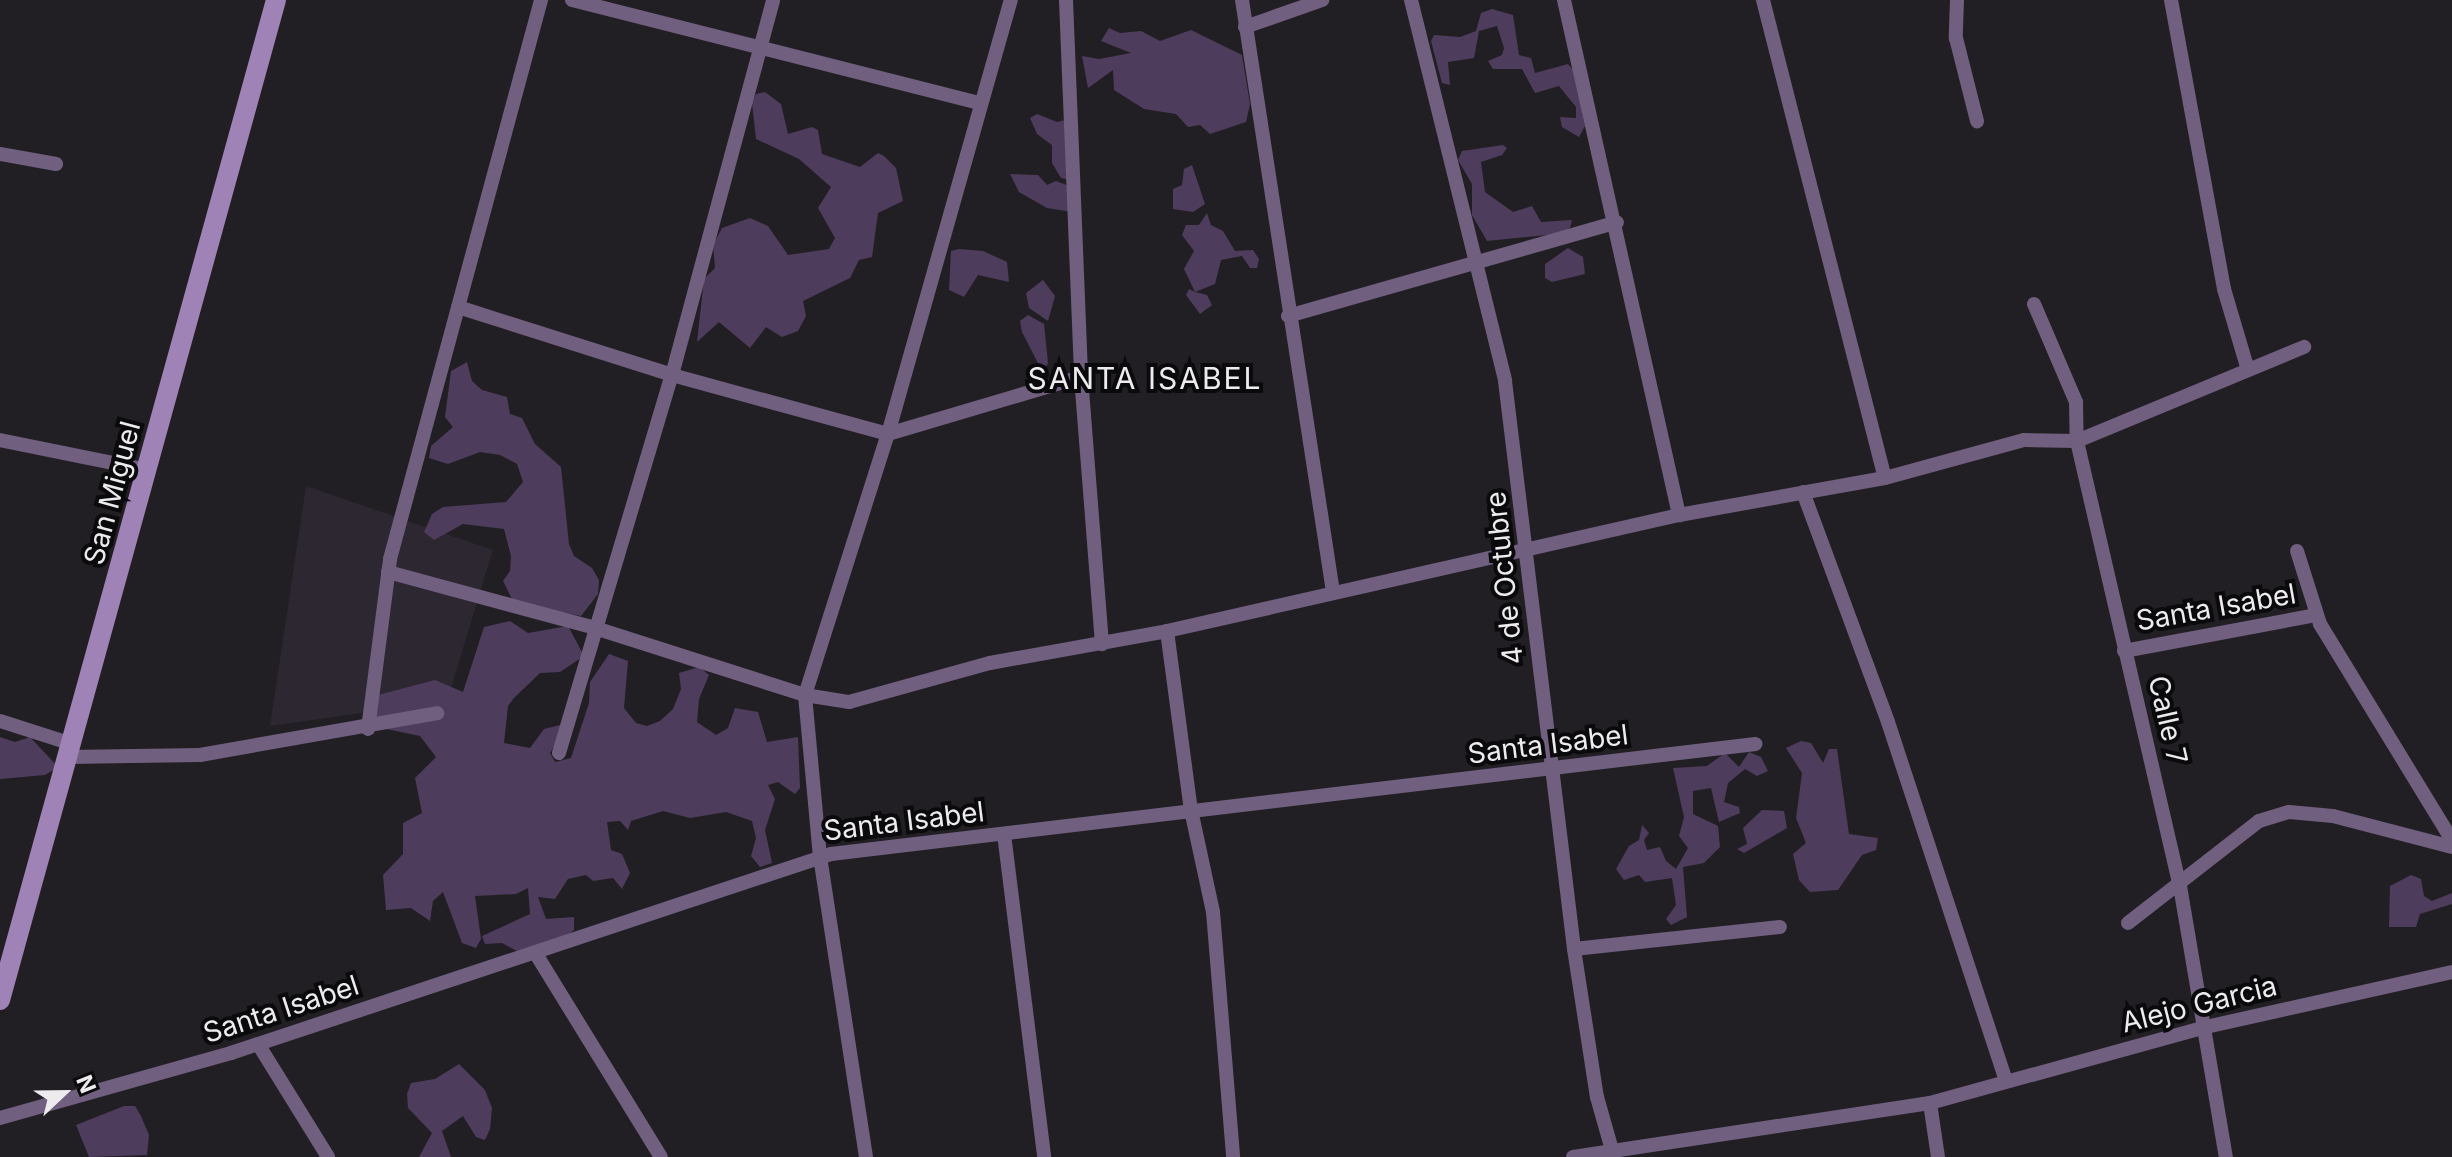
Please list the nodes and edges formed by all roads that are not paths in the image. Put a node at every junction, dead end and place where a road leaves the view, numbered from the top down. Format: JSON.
{"nodes":[{"id":1,"x":276,"y":0,"type":"edge"},
{"id":2,"x":541,"y":0,"type":"edge"},
{"id":3,"x":572,"y":0,"type":"edge"},
{"id":4,"x":773,"y":0,"type":"edge"},
{"id":5,"x":1011,"y":0,"type":"edge"},
{"id":6,"x":1066,"y":0,"type":"edge"},
{"id":7,"x":1242,"y":0,"type":"edge"},
{"id":8,"x":1322,"y":0,"type":"edge"},
{"id":9,"x":1411,"y":0,"type":"edge"},
{"id":10,"x":1564,"y":0,"type":"edge"},
{"id":11,"x":1763,"y":0,"type":"edge"},
{"id":12,"x":1957,"y":0,"type":"edge"},
{"id":13,"x":2171,"y":0,"type":"edge"},
{"id":14,"x":1245,"y":27,"type":"junction"},
{"id":15,"x":760,"y":44,"type":"junction"},
{"id":16,"x":980,"y":103,"type":"junction"},
{"id":17,"x":1977,"y":121,"type":"dead end"},
{"id":18,"x":0,"y":154,"type":"edge"},
{"id":19,"x":56,"y":164,"type":"dead end"},
{"id":20,"x":1617,"y":222,"type":"junction"},
{"id":21,"x":1477,"y":263,"type":"junction"},
{"id":22,"x":2034,"y":304,"type":"dead end"},
{"id":23,"x":458,"y":307,"type":"junction"},
{"id":24,"x":1288,"y":316,"type":"junction"},
{"id":25,"x":2304,"y":347,"type":"dead end"},
{"id":26,"x":2248,"y":370,"type":"junction"},
{"id":27,"x":672,"y":375,"type":"junction"},
{"id":28,"x":1081,"y":377,"type":"junction"},
{"id":29,"x":888,"y":434,"type":"junction"},
{"id":30,"x":0,"y":440,"type":"edge"},
{"id":31,"x":2077,"y":441,"type":"junction"},
{"id":32,"x":147,"y":470,"type":"junction"},
{"id":33,"x":1885,"y":478,"type":"junction"},
{"id":34,"x":1803,"y":492,"type":"junction"},
{"id":35,"x":1679,"y":515,"type":"junction"},
{"id":36,"x":1528,"y":548,"type":"junction"},
{"id":37,"x":2297,"y":551,"type":"dead end"},
{"id":38,"x":388,"y":572,"type":"junction"},
{"id":39,"x":1333,"y":592,"type":"junction"},
{"id":40,"x":2317,"y":615,"type":"junction"},
{"id":41,"x":595,"y":628,"type":"junction"},
{"id":42,"x":1167,"y":631,"type":"junction"},
{"id":43,"x":1102,"y":644,"type":"junction"},
{"id":44,"x":2124,"y":651,"type":"junction"},
{"id":45,"x":805,"y":695,"type":"junction"},
{"id":46,"x":437,"y":713,"type":"dead end"},
{"id":47,"x":0,"y":721,"type":"edge"},
{"id":48,"x":368,"y":729,"type":"junction"},
{"id":49,"x":1755,"y":744,"type":"dead end"},
{"id":50,"x":70,"y":750,"type":"junction"},
{"id":51,"x":559,"y":753,"type":"dead end"},
{"id":52,"x":1551,"y":771,"type":"junction"},
{"id":53,"x":1191,"y":810,"type":"junction"},
{"id":54,"x":1004,"y":834,"type":"junction"},
{"id":55,"x":2452,"y":840,"type":"edge"},
{"id":56,"x":2452,"y":847,"type":"edge"},
{"id":57,"x":820,"y":857,"type":"junction"},
{"id":58,"x":2180,"y":886,"type":"junction"},
{"id":59,"x":2128,"y":923,"type":"dead end"},
{"id":60,"x":1780,"y":927,"type":"dead end"},
{"id":61,"x":1574,"y":949,"type":"junction"},
{"id":62,"x":536,"y":954,"type":"junction"},
{"id":63,"x":2452,"y":972,"type":"edge"},
{"id":64,"x":0,"y":1000,"type":"edge"},
{"id":65,"x":2206,"y":1027,"type":"junction"},
{"id":66,"x":258,"y":1044,"type":"junction"},
{"id":67,"x":2006,"y":1080,"type":"junction"},
{"id":68,"x":1930,"y":1103,"type":"junction"},
{"id":69,"x":0,"y":1118,"type":"edge"},
{"id":70,"x":655,"y":1155,"type":"edge"},
{"id":71,"x":1613,"y":1155,"type":"edge"},
{"id":72,"x":328,"y":1157,"type":"edge"},
{"id":73,"x":866,"y":1157,"type":"edge"},
{"id":74,"x":1044,"y":1157,"type":"edge"},
{"id":75,"x":1233,"y":1157,"type":"edge"},
{"id":76,"x":1573,"y":1157,"type":"edge"},
{"id":77,"x":1938,"y":1157,"type":"edge"},
{"id":78,"x":2226,"y":1157,"type":"edge"}],
"edges":[{"from":1,"to":32,"type":"street","name":"San Miguel"},
{"from":2,"to":23,"type":"street"},
{"from":3,"to":15,"type":"street"},
{"from":4,"to":15,"type":"street"},
{"from":5,"to":16,"type":"street"},
{"from":6,"to":28,"type":"street"},
{"from":7,"to":14,"type":"street"},
{"from":8,"to":14,"type":"street"},
{"from":9,"to":21,"type":"street","name":"4 de Octubre"},
{"from":10,"to":20,"type":"street"},
{"from":11,"to":33,"type":"street"},
{"from":12,"to":17,"type":"street"},
{"from":13,"to":26,"type":"street"},
{"from":14,"to":24,"type":"street"},
{"from":15,"to":16,"type":"street"},
{"from":15,"to":27,"type":"street"},
{"from":16,"to":29,"type":"street"},
{"from":18,"to":19,"type":"street"},
{"from":20,"to":21,"type":"street"},
{"from":20,"to":35,"type":"street"},
{"from":21,"to":24,"type":"street"},
{"from":21,"to":36,"type":"street","name":"4 de Octubre"},
{"from":22,"to":31,"type":"street","name":"Calle 7"},
{"from":23,"to":27,"type":"street"},
{"from":23,"to":38,"type":"street"},
{"from":24,"to":39,"type":"street"},
{"from":25,"to":26,"type":"street"},
{"from":26,"to":31,"type":"street"},
{"from":27,"to":29,"type":"street"},
{"from":27,"to":41,"type":"street"},
{"from":28,"to":29,"type":"street"},
{"from":28,"to":43,"type":"street"},
{"from":29,"to":45,"type":"street"},
{"from":30,"to":32,"type":"street"},
{"from":31,"to":33,"type":"street"},
{"from":31,"to":44,"type":"street","name":"Calle 7"},
{"from":32,"to":50,"type":"street","name":"San Miguel"},
{"from":33,"to":34,"type":"street"},
{"from":34,"to":35,"type":"street"},
{"from":34,"to":67,"type":"street"},
{"from":35,"to":36,"type":"street"},
{"from":36,"to":39,"type":"street"},
{"from":36,"to":52,"type":"street","name":"4 de Octubre"},
{"from":37,"to":40,"type":"street"},
{"from":38,"to":41,"type":"street"},
{"from":38,"to":48,"type":"street"},
{"from":39,"to":42,"type":"street"},
{"from":40,"to":44,"type":"street","name":"Santa Isabel"},
{"from":40,"to":55,"type":"street"},
{"from":41,"to":45,"type":"street"},
{"from":41,"to":51,"type":"street"},
{"from":42,"to":43,"type":"street"},
{"from":42,"to":53,"type":"street"},
{"from":43,"to":45,"type":"street"},
{"from":44,"to":58,"type":"street","name":"Calle 7"},
{"from":45,"to":57,"type":"street"},
{"from":46,"to":48,"type":"street"},
{"from":47,"to":50,"type":"street"},
{"from":48,"to":50,"type":"street"},
{"from":49,"to":52,"type":"street","name":"Santa Isabel"},
{"from":50,"to":64,"type":"street","name":"San Miguel"},
{"from":52,"to":53,"type":"street","name":"Santa Isabel"},
{"from":52,"to":61,"type":"street","name":"4 de Octubre"},
{"from":53,"to":54,"type":"street","name":"Santa Isabel"},
{"from":53,"to":75,"type":"street"},
{"from":54,"to":57,"type":"street","name":"Santa Isabel"},
{"from":54,"to":74,"type":"street"},
{"from":56,"to":58,"type":"street"},
{"from":57,"to":62,"type":"street","name":"Santa Isabel"},
{"from":57,"to":73,"type":"street"},
{"from":58,"to":59,"type":"street"},
{"from":58,"to":65,"type":"street","name":"Calle 7"},
{"from":60,"to":61,"type":"street"},
{"from":61,"to":71,"type":"street","name":"4 de Octubre"},
{"from":62,"to":66,"type":"street","name":"Santa Isabel"},
{"from":62,"to":70,"type":"street"},
{"from":63,"to":65,"type":"street","name":"Alejo Garcia"},
{"from":65,"to":67,"type":"street","name":"Alejo Garcia"},
{"from":65,"to":78,"type":"street","name":"Calle 7"},
{"from":66,"to":69,"type":"street","name":"Santa Isabel"},
{"from":66,"to":72,"type":"street"},
{"from":67,"to":68,"type":"street","name":"Alejo Garcia"},
{"from":68,"to":71,"type":"street","name":"Alejo Garcia"},
{"from":68,"to":77,"type":"street"},
{"from":71,"to":76,"type":"street","name":"Alejo Garcia"}]}
